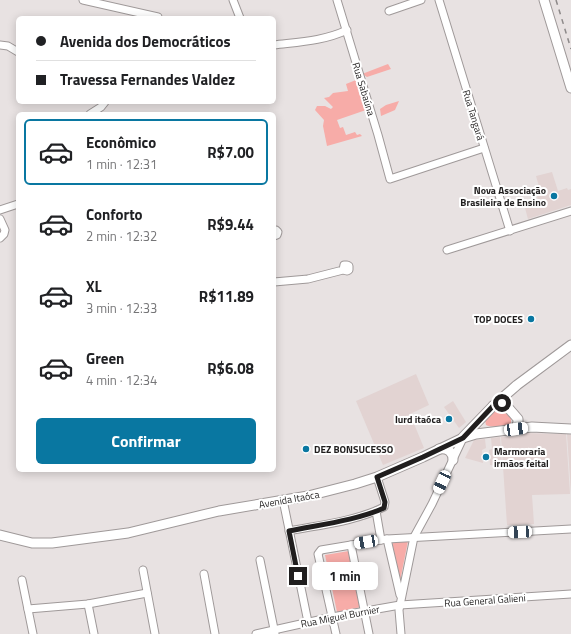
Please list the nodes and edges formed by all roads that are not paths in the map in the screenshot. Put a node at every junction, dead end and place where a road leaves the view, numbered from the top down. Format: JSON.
{"nodes":[{"id":1,"x":83,"y":0,"type":"edge"},
{"id":2,"x":233,"y":0,"type":"edge"},
{"id":3,"x":337,"y":0,"type":"edge"},
{"id":4,"x":421,"y":0,"type":"edge"},
{"id":5,"x":439,"y":0,"type":"edge"},
{"id":6,"x":544,"y":0,"type":"edge"},
{"id":7,"x":389,"y":11,"type":"dead end"},
{"id":8,"x":154,"y":16,"type":"edge"},
{"id":9,"x":239,"y":16,"type":"edge"},
{"id":10,"x":347,"y":30,"type":"junction"},
{"id":11,"x":0,"y":45,"type":"edge"},
{"id":12,"x":276,"y":45,"type":"edge"},
{"id":13,"x":16,"y":51,"type":"edge"},
{"id":14,"x":571,"y":88,"type":"edge"},
{"id":15,"x":105,"y":104,"type":"edge"},
{"id":16,"x":93,"y":112,"type":"edge"},
{"id":17,"x":484,"y":148,"type":"junction"},
{"id":18,"x":16,"y":205,"type":"edge"},
{"id":19,"x":0,"y":210,"type":"edge"},
{"id":20,"x":571,"y":211,"type":"edge"},
{"id":21,"x":0,"y":219,"type":"edge"},
{"id":22,"x":510,"y":231,"type":"junction"},
{"id":23,"x":0,"y":238,"type":"edge"},
{"id":24,"x":447,"y":250,"type":"dead end"},
{"id":25,"x":343,"y":270,"type":"dead end"},
{"id":26,"x":276,"y":282,"type":"edge"},
{"id":27,"x":571,"y":345,"type":"edge"},
{"id":28,"x":493,"y":406,"type":"junction"},
{"id":29,"x":516,"y":429,"type":"junction"},
{"id":30,"x":571,"y":430,"type":"edge"},
{"id":31,"x":463,"y":438,"type":"junction"},
{"id":32,"x":439,"y":449,"type":"junction"},
{"id":33,"x":452,"y":460,"type":"junction"},
{"id":34,"x":377,"y":477,"type":"junction"},
{"id":35,"x":283,"y":500,"type":"junction"},
{"id":36,"x":376,"y":511,"type":"junction"},
{"id":37,"x":571,"y":529,"type":"edge"},
{"id":38,"x":289,"y":531,"type":"junction"},
{"id":39,"x":0,"y":535,"type":"edge"},
{"id":40,"x":414,"y":537,"type":"junction"},
{"id":41,"x":384,"y":539,"type":"junction"},
{"id":42,"x":351,"y":545,"type":"junction"},
{"id":43,"x":260,"y":560,"type":"dead end"},
{"id":44,"x":143,"y":570,"type":"dead end"},
{"id":45,"x":204,"y":574,"type":"dead end"},
{"id":46,"x":22,"y":580,"type":"dead end"},
{"id":47,"x":147,"y":593,"type":"junction"},
{"id":48,"x":571,"y":594,"type":"edge"},
{"id":49,"x":400,"y":602,"type":"junction"},
{"id":50,"x":88,"y":604,"type":"junction"},
{"id":51,"x":28,"y":609,"type":"junction"},
{"id":52,"x":364,"y":611,"type":"junction"},
{"id":53,"x":332,"y":617,"type":"junction"},
{"id":54,"x":308,"y":622,"type":"junction"},
{"id":55,"x":275,"y":632,"type":"edge"},
{"id":56,"x":33,"y":634,"type":"edge"},
{"id":57,"x":94,"y":634,"type":"edge"},
{"id":58,"x":155,"y":634,"type":"edge"},
{"id":59,"x":215,"y":634,"type":"edge"},
{"id":60,"x":256,"y":634,"type":"edge"},
{"id":61,"x":336,"y":634,"type":"edge"},
{"id":62,"x":369,"y":634,"type":"edge"},
{"id":63,"x":401,"y":634,"type":"edge"}],
"edges":[{"from":1,"to":8,"type":"street"},
{"from":2,"to":9,"type":"street"},
{"from":3,"to":10,"type":"street","name":"Rua Sabaúna"},
{"from":4,"to":7,"type":"street"},
{"from":5,"to":17,"type":"street","name":"Rua Tangará"},
{"from":6,"to":14,"type":"main road"},
{"from":10,"to":12,"type":"street"},
{"from":10,"to":17,"type":"street","name":"Rua Sabaúna"},
{"from":11,"to":13,"type":"street"},
{"from":15,"to":16,"type":"street"},
{"from":17,"to":22,"type":"street","name":"Rua Tangará"},
{"from":18,"to":19,"type":"street"},
{"from":20,"to":22,"type":"street"},
{"from":21,"to":23,"type":"street"},
{"from":22,"to":24,"type":"street"},
{"from":25,"to":26,"type":"street"},
{"from":27,"to":28,"type":"main road"},
{"from":28,"to":29,"type":"main road"},
{"from":28,"to":31,"type":"main road"},
{"from":29,"to":30,"type":"main road","name":"Avenida Itaóca"},
{"from":29,"to":31,"type":"main road","name":"Avenida Itaóca"},
{"from":31,"to":32,"type":"main road","name":"Avenida Itaóca"},
{"from":31,"to":33,"type":"street"},
{"from":32,"to":33,"type":"main road"},
{"from":32,"to":34,"type":"main road","name":"Avenida Itaóca"},
{"from":33,"to":40,"type":"street"},
{"from":34,"to":35,"type":"main road","name":"Avenida Itaóca"},
{"from":34,"to":36,"type":"street"},
{"from":35,"to":38,"type":"street"},
{"from":35,"to":39,"type":"main road","name":"Avenida Itaóca"},
{"from":36,"to":38,"type":"street"},
{"from":36,"to":41,"type":"street"},
{"from":37,"to":40,"type":"street"},
{"from":38,"to":54,"type":"street"},
{"from":40,"to":41,"type":"street"},
{"from":40,"to":49,"type":"street"},
{"from":41,"to":42,"type":"street"},
{"from":41,"to":49,"type":"street"},
{"from":42,"to":52,"type":"street"},
{"from":42,"to":53,"type":"street"},
{"from":43,"to":55,"type":"street"},
{"from":44,"to":47,"type":"street"},
{"from":45,"to":59,"type":"street"},
{"from":46,"to":51,"type":"street"},
{"from":47,"to":50,"type":"street"},
{"from":47,"to":58,"type":"street"},
{"from":48,"to":49,"type":"street","name":"Rua General Galieni"},
{"from":49,"to":52,"type":"street","name":"Rua Miguel Burnier"},
{"from":49,"to":63,"type":"street"},
{"from":50,"to":51,"type":"street"},
{"from":50,"to":57,"type":"street"},
{"from":51,"to":56,"type":"street"},
{"from":52,"to":53,"type":"street","name":"Rua Miguel Burnier"},
{"from":52,"to":62,"type":"street"},
{"from":53,"to":54,"type":"street","name":"Rua Miguel Burnier"},
{"from":53,"to":61,"type":"street"},
{"from":54,"to":55,"type":"street","name":"Rua Miguel Burnier"},
{"from":55,"to":60,"type":"street","name":"Rua Miguel Burnier"}]}
